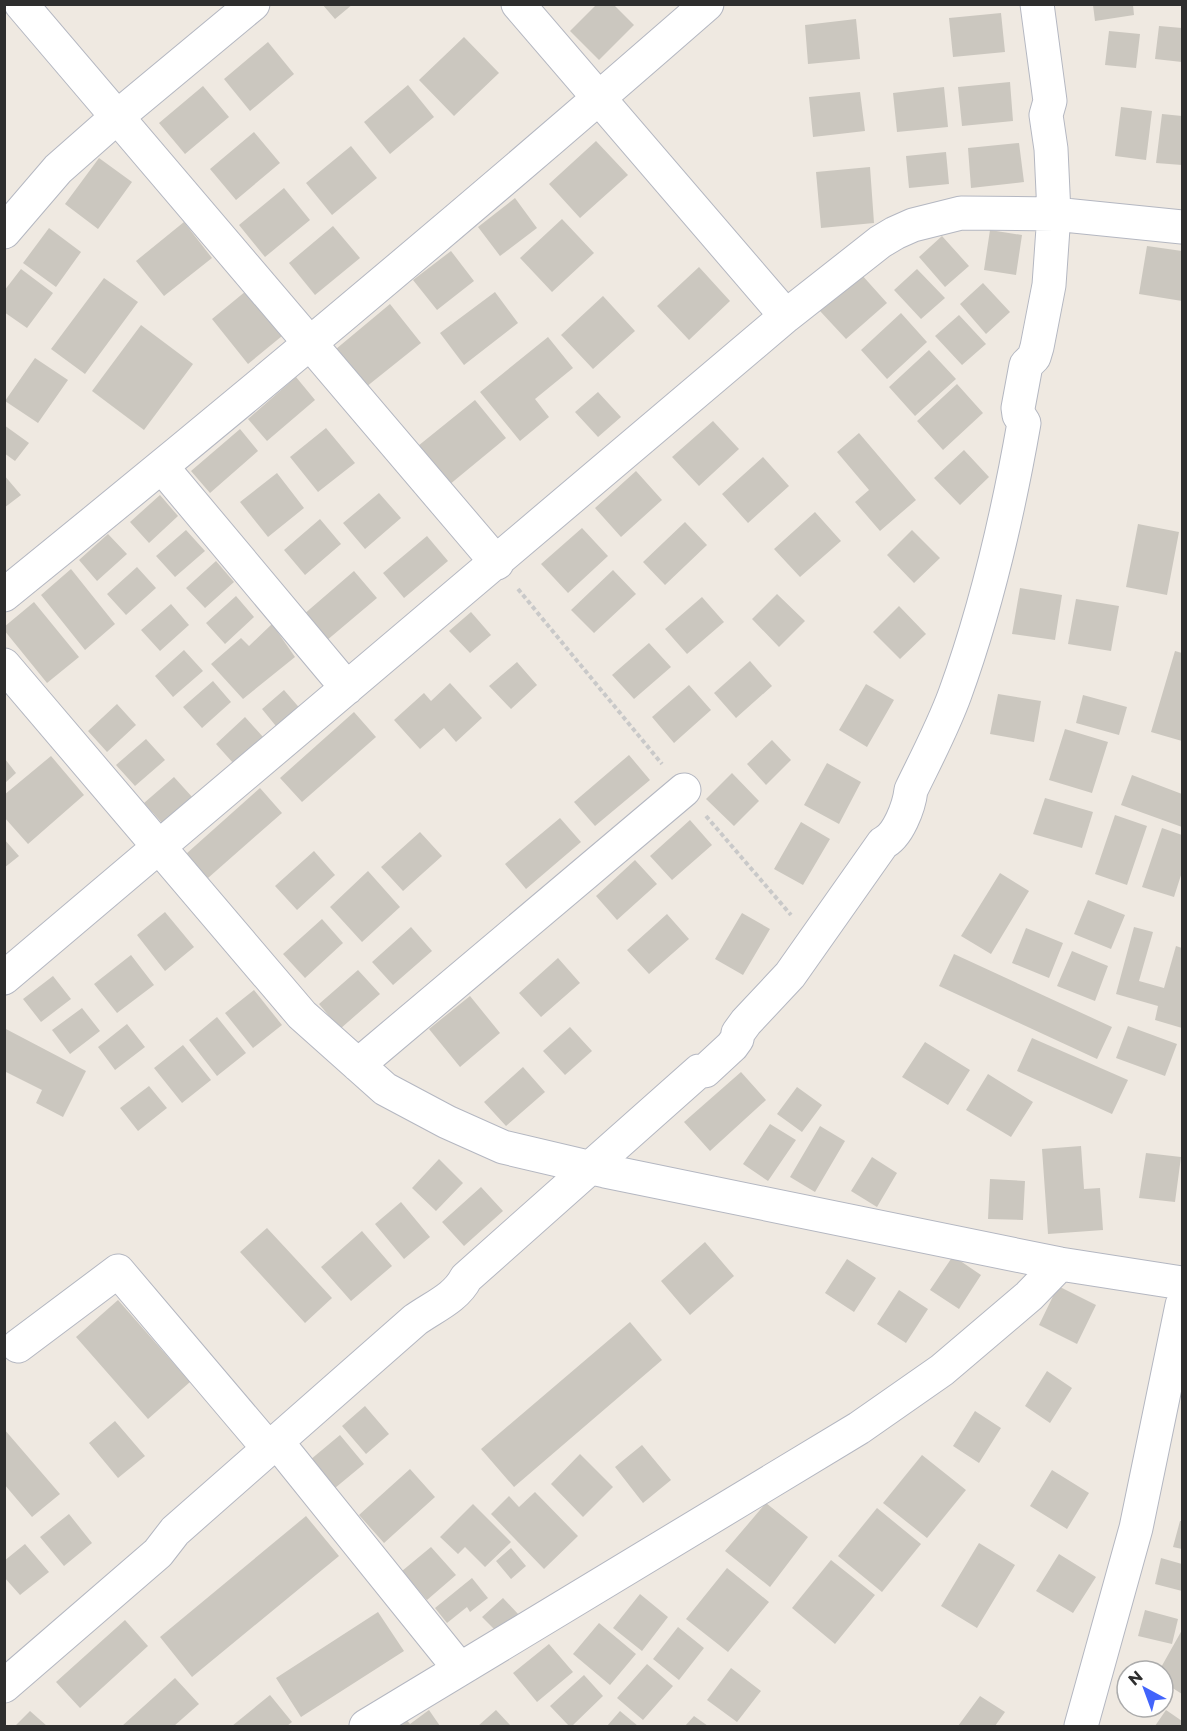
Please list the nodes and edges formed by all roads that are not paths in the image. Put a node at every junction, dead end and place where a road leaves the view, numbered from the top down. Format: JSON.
{"nodes":[{"id":1,"x":21,"y":4,"type":"edge"},
{"id":2,"x":253,"y":4,"type":"edge"},
{"id":3,"x":518,"y":4,"type":"edge"},
{"id":4,"x":707,"y":4,"type":"edge"},
{"id":5,"x":1037,"y":4,"type":"edge"},
{"id":6,"x":599,"y":99,"type":"junction"},
{"id":7,"x":117,"y":117,"type":"junction"},
{"id":8,"x":1054,"y":214,"type":"junction"},
{"id":9,"x":1182,"y":227,"type":"edge"},
{"id":10,"x":4,"y":232,"type":"edge"},
{"id":11,"x":786,"y":316,"type":"junction"},
{"id":12,"x":309,"y":343,"type":"junction"},
{"id":13,"x":162,"y":467,"type":"junction"},
{"id":14,"x":497,"y":563,"type":"junction"},
{"id":15,"x":4,"y":595,"type":"edge"},
{"id":16,"x":4,"y":665,"type":"edge"},
{"id":17,"x":347,"y":688,"type":"junction"},
{"id":18,"x":684,"y":790,"type":"road end"},
{"id":19,"x":159,"y":849,"type":"junction"},
{"id":20,"x":4,"y":978,"type":"edge"},
{"id":21,"x":358,"y":1065,"type":"junction"},
{"id":22,"x":589,"y":1167,"type":"junction"},
{"id":23,"x":1060,"y":1264,"type":"junction"},
{"id":24,"x":1182,"y":1283,"type":"edge"},
{"id":25,"x":1182,"y":1305,"type":"edge"},
{"id":26,"x":9,"y":1345,"type":"edge"},
{"id":27,"x":273,"y":1445,"type":"junction"},
{"id":28,"x":459,"y":1668,"type":"junction"},
{"id":29,"x":4,"y":1686,"type":"edge"},
{"id":30,"x":366,"y":1726,"type":"edge"},
{"id":31,"x":1081,"y":1726,"type":"edge"}],
"edges":[{"from":1,"to":7,"type":"street"},
{"from":2,"to":7,"type":"street"},
{"from":3,"to":6,"type":"street"},
{"from":4,"to":6,"type":"street"},
{"from":5,"to":8,"type":"street"},
{"from":6,"to":11,"type":"street"},
{"from":6,"to":12,"type":"street"},
{"from":7,"to":10,"type":"street"},
{"from":7,"to":12,"type":"street"},
{"from":8,"to":9,"type":"street"},
{"from":8,"to":11,"type":"street"},
{"from":8,"to":22,"type":"street"},
{"from":11,"to":14,"type":"street"},
{"from":12,"to":13,"type":"street"},
{"from":12,"to":14,"type":"street"},
{"from":13,"to":15,"type":"street"},
{"from":13,"to":17,"type":"street"},
{"from":14,"to":17,"type":"street"},
{"from":16,"to":19,"type":"street"},
{"from":17,"to":19,"type":"street"},
{"from":18,"to":21,"type":"street"},
{"from":19,"to":20,"type":"street"},
{"from":19,"to":21,"type":"street"},
{"from":21,"to":22,"type":"street"},
{"from":22,"to":23,"type":"street"},
{"from":22,"to":27,"type":"street"},
{"from":23,"to":24,"type":"street"},
{"from":23,"to":28,"type":"street"},
{"from":25,"to":31,"type":"street"},
{"from":26,"to":27,"type":"street"},
{"from":27,"to":28,"type":"street"},
{"from":27,"to":29,"type":"street"},
{"from":28,"to":30,"type":"street"}]}
